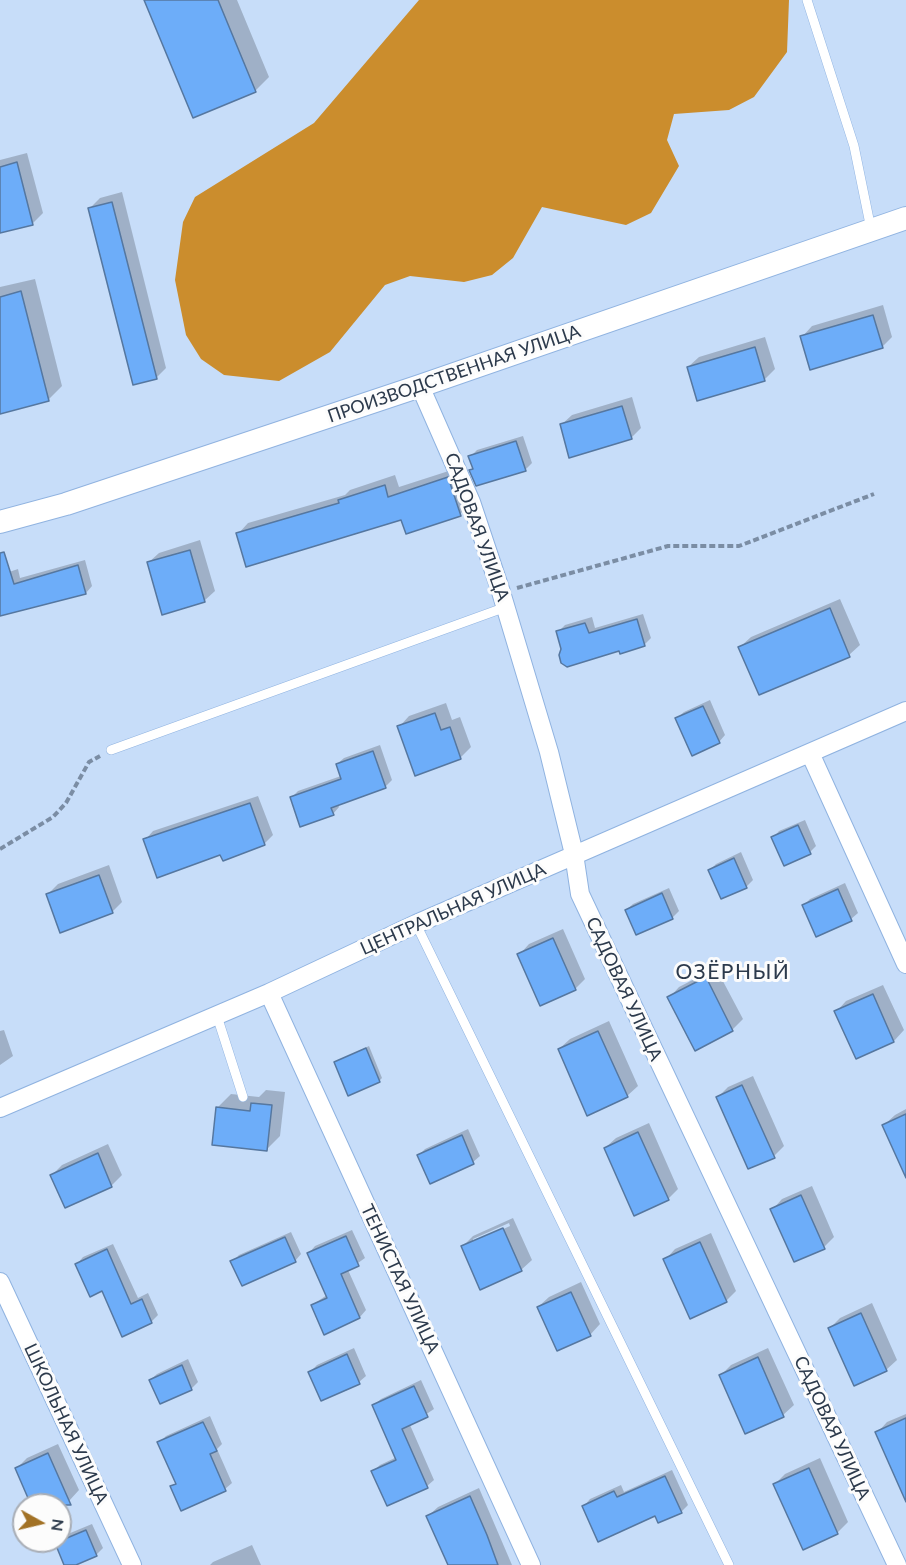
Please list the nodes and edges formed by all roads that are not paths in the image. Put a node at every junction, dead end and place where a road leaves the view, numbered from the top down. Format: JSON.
{"nodes":[{"id":1,"x":807,"y":0,"type":"edge"},
{"id":2,"x":906,"y":218,"type":"edge"},
{"id":3,"x":871,"y":229,"type":"junction"},
{"id":4,"x":420,"y":386,"type":"junction"},
{"id":5,"x":0,"y":522,"type":"edge"},
{"id":6,"x":503,"y":599,"type":"junction"},
{"id":7,"x":906,"y":711,"type":"edge"},
{"id":8,"x":111,"y":750,"type":"road end"},
{"id":9,"x":810,"y":753,"type":"junction"},
{"id":10,"x":574,"y":854,"type":"junction"},
{"id":11,"x":417,"y":924,"type":"junction"},
{"id":12,"x":906,"y":963,"type":"edge"},
{"id":13,"x":269,"y":993,"type":"junction"},
{"id":14,"x":217,"y":1016,"type":"junction"},
{"id":15,"x":243,"y":1097,"type":"dead end"},
{"id":16,"x":0,"y":1108,"type":"edge"},
{"id":17,"x":0,"y":1282,"type":"edge"},
{"id":18,"x":132,"y":1565,"type":"edge"},
{"id":19,"x":531,"y":1565,"type":"edge"},
{"id":20,"x":729,"y":1565,"type":"edge"},
{"id":21,"x":897,"y":1565,"type":"edge"}],
"edges":[{"from":1,"to":3,"type":"lane"},
{"from":2,"to":3,"type":"street","name":"ПРОИЗВОДСТВЕННАЯ УЛИЦА"},
{"from":3,"to":4,"type":"street","name":"ПРОИЗВОДСТВЕННАЯ УЛИЦА"},
{"from":4,"to":5,"type":"street","name":"ПРОИЗВОДСТВЕННАЯ УЛИЦА"},
{"from":4,"to":6,"type":"street","name":"САДОВАЯ УЛИЦА"},
{"from":6,"to":8,"type":"lane"},
{"from":6,"to":10,"type":"street","name":"САДОВАЯ УЛИЦА"},
{"from":7,"to":9,"type":"street","name":"ЦЕНТРАЛЬНАЯ УЛИЦА"},
{"from":9,"to":10,"type":"street","name":"ЦЕНТРАЛЬНАЯ УЛИЦА"},
{"from":9,"to":12,"type":"street"},
{"from":10,"to":11,"type":"street","name":"ЦЕНТРАЛЬНАЯ УЛИЦА"},
{"from":10,"to":21,"type":"street","name":"САДОВАЯ УЛИЦА"},
{"from":11,"to":13,"type":"street","name":"ЦЕНТРАЛЬНАЯ УЛИЦА"},
{"from":11,"to":20,"type":"lane"},
{"from":13,"to":14,"type":"street","name":"ЦЕНТРАЛЬНАЯ УЛИЦА"},
{"from":13,"to":19,"type":"street","name":"ТЕНИСТАЯ УЛИЦА"},
{"from":14,"to":15,"type":"lane"},
{"from":14,"to":16,"type":"street","name":"ЦЕНТРАЛЬНАЯ УЛИЦА"},
{"from":17,"to":18,"type":"street","name":"ШКОЛЬНАЯ УЛИЦА"}]}
